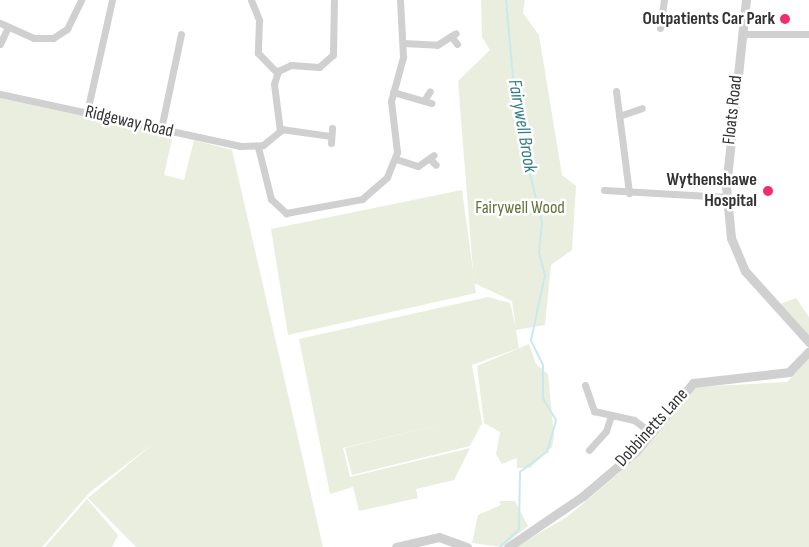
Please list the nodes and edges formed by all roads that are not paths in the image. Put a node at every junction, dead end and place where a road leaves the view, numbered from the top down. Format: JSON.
{"nodes":[{"id":1,"x":81,"y":0,"type":"edge"},
{"id":2,"x":112,"y":0,"type":"edge"},
{"id":3,"x":252,"y":0,"type":"edge"},
{"id":4,"x":334,"y":0,"type":"edge"},
{"id":5,"x":400,"y":0,"type":"edge"},
{"id":6,"x":664,"y":0,"type":"edge"},
{"id":7,"x":746,"y":0,"type":"edge"},
{"id":8,"x":0,"y":23,"type":"edge"},
{"id":9,"x":8,"y":26,"type":"junction"},
{"id":10,"x":660,"y":28,"type":"dead end"},
{"id":11,"x":181,"y":34,"type":"dead end"},
{"id":12,"x":742,"y":34,"type":"junction"},
{"id":13,"x":809,"y":34,"type":"edge"},
{"id":14,"x":403,"y":43,"type":"junction"},
{"id":15,"x":0,"y":44,"type":"edge"},
{"id":16,"x":457,"y":44,"type":"dead end"},
{"id":17,"x":277,"y":73,"type":"junction"},
{"id":18,"x":616,"y":91,"type":"dead end"},
{"id":19,"x":393,"y":92,"type":"junction"},
{"id":20,"x":430,"y":92,"type":"dead end"},
{"id":21,"x":0,"y":94,"type":"edge"},
{"id":22,"x":642,"y":108,"type":"dead end"},
{"id":23,"x":87,"y":112,"type":"junction"},
{"id":24,"x":619,"y":116,"type":"junction"},
{"id":25,"x":161,"y":129,"type":"junction"},
{"id":26,"x":280,"y":129,"type":"junction"},
{"id":27,"x":331,"y":136,"type":"dead end"},
{"id":28,"x":258,"y":147,"type":"junction"},
{"id":29,"x":396,"y":159,"type":"junction"},
{"id":30,"x":436,"y":165,"type":"dead end"},
{"id":31,"x":604,"y":190,"type":"dead end"},
{"id":32,"x":628,"y":192,"type":"junction"},
{"id":33,"x":727,"y":197,"type":"junction"},
{"id":34,"x":809,"y":342,"type":"edge"},
{"id":35,"x":809,"y":351,"type":"edge"},
{"id":36,"x":585,"y":384,"type":"dead end"},
{"id":37,"x":611,"y":416,"type":"junction"},
{"id":38,"x":651,"y":433,"type":"junction"},
{"id":39,"x":589,"y":450,"type":"dead end"},
{"id":40,"x":396,"y":547,"type":"edge"},
{"id":41,"x":467,"y":547,"type":"edge"},
{"id":42,"x":508,"y":547,"type":"edge"}],
"edges":[{"from":1,"to":9,"type":"street"},
{"from":2,"to":23,"type":"street"},
{"from":3,"to":17,"type":"street"},
{"from":4,"to":17,"type":"street"},
{"from":5,"to":14,"type":"street"},
{"from":6,"to":10,"type":"street"},
{"from":7,"to":12,"type":"street","name":"Floats Road"},
{"from":8,"to":9,"type":"street"},
{"from":9,"to":15,"type":"street"},
{"from":11,"to":25,"type":"street"},
{"from":12,"to":13,"type":"street"},
{"from":12,"to":33,"type":"street","name":"Floats Road"},
{"from":14,"to":16,"type":"street"},
{"from":14,"to":19,"type":"street"},
{"from":17,"to":26,"type":"street"},
{"from":18,"to":24,"type":"street"},
{"from":19,"to":20,"type":"street"},
{"from":19,"to":29,"type":"street"},
{"from":21,"to":23,"type":"street","name":"Ridgeway Road"},
{"from":22,"to":24,"type":"street"},
{"from":23,"to":25,"type":"street","name":"Ridgeway Road"},
{"from":24,"to":32,"type":"street"},
{"from":25,"to":28,"type":"street","name":"Ridgeway Road"},
{"from":26,"to":27,"type":"street"},
{"from":26,"to":28,"type":"street"},
{"from":28,"to":29,"type":"street"},
{"from":29,"to":30,"type":"street"},
{"from":31,"to":32,"type":"street"},
{"from":32,"to":33,"type":"street"},
{"from":33,"to":34,"type":"street","name":"Floats Road"},
{"from":35,"to":38,"type":"street","name":"Dobbinetts Lane"},
{"from":36,"to":37,"type":"street"},
{"from":37,"to":38,"type":"street"},
{"from":37,"to":39,"type":"street"},
{"from":38,"to":42,"type":"street","name":"Dobbinetts Lane"},
{"from":40,"to":41,"type":"street"}]}
